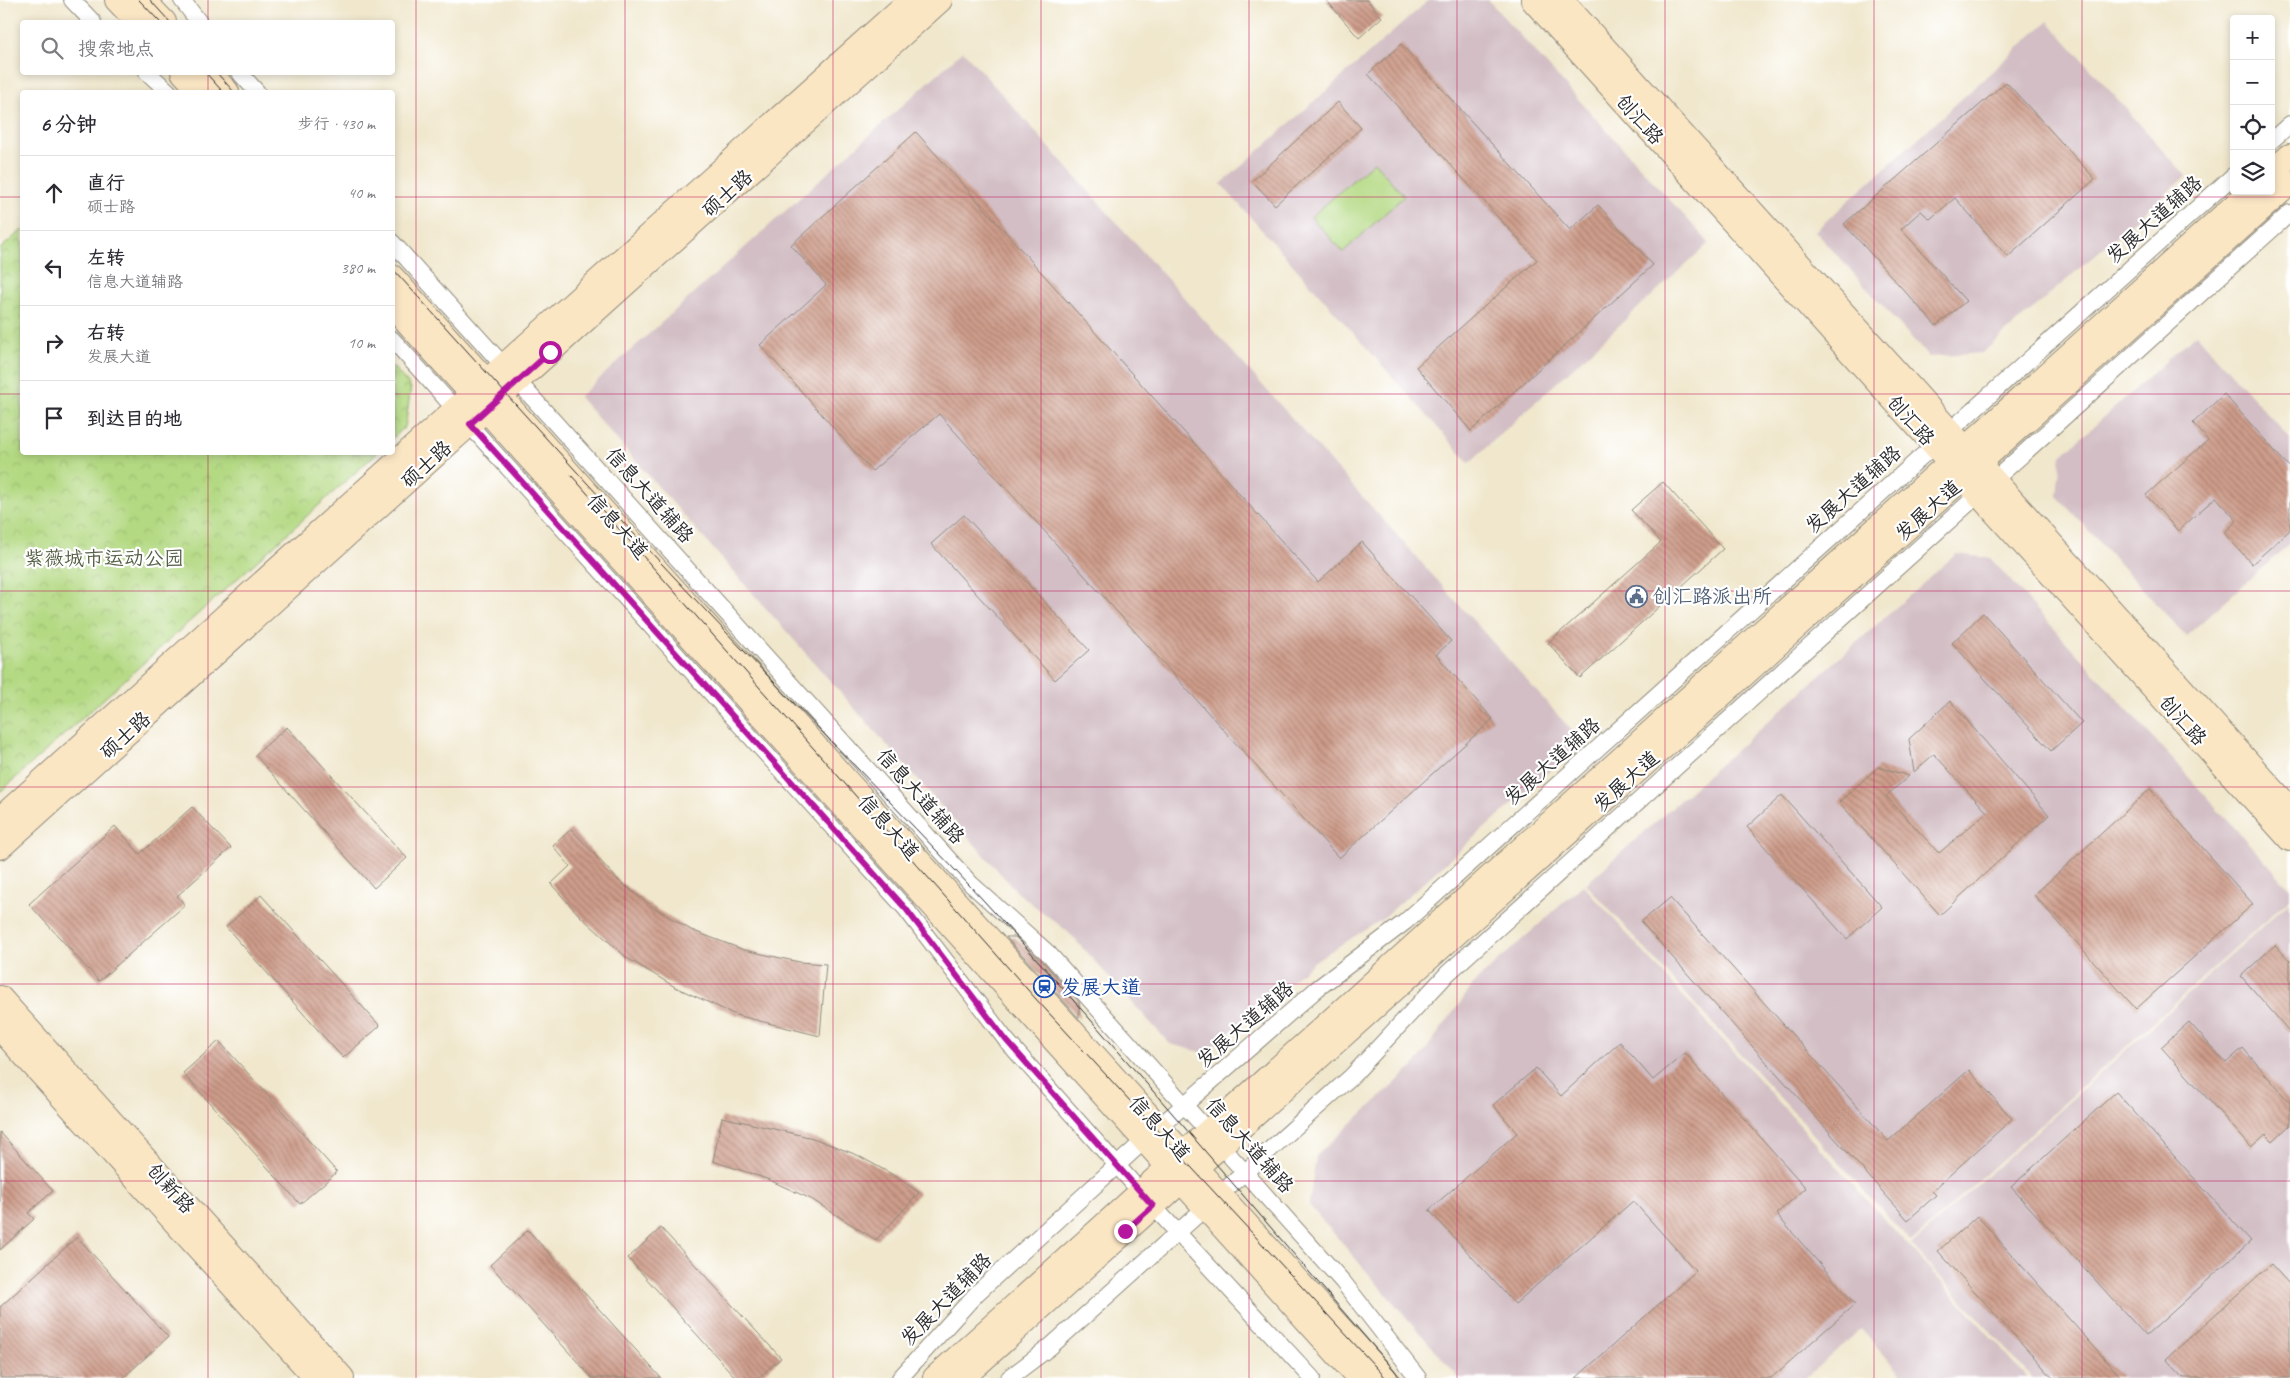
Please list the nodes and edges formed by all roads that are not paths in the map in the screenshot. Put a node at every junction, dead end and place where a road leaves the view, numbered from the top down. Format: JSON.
{"nodes":[{"id":1,"x":72,"y":0,"type":"edge"},
{"id":2,"x":117,"y":0,"type":"edge"},
{"id":3,"x":144,"y":0,"type":"edge"},
{"id":4,"x":182,"y":0,"type":"edge"},
{"id":5,"x":911,"y":0,"type":"edge"},
{"id":6,"x":940,"y":0,"type":"edge"},
{"id":7,"x":1533,"y":0,"type":"edge"},
{"id":8,"x":1561,"y":0,"type":"edge"},
{"id":9,"x":91,"y":20,"type":"edge"},
{"id":10,"x":136,"y":20,"type":"edge"},
{"id":11,"x":162,"y":20,"type":"edge"},
{"id":12,"x":197,"y":20,"type":"edge"},
{"id":13,"x":150,"y":75,"type":"edge"},
{"id":14,"x":186,"y":75,"type":"edge"},
{"id":15,"x":212,"y":75,"type":"edge"},
{"id":16,"x":242,"y":75,"type":"edge"},
{"id":17,"x":167,"y":90,"type":"edge"},
{"id":18,"x":199,"y":90,"type":"edge"},
{"id":19,"x":225,"y":90,"type":"edge"},
{"id":20,"x":255,"y":90,"type":"edge"},
{"id":21,"x":2290,"y":124,"type":"edge"},
{"id":22,"x":2275,"y":137,"type":"edge"},
{"id":23,"x":2290,"y":156,"type":"edge"},
{"id":24,"x":2275,"y":169,"type":"edge"},
{"id":25,"x":2230,"y":179,"type":"edge"},
{"id":26,"x":2290,"y":183,"type":"edge"},
{"id":27,"x":2247,"y":195,"type":"edge"},
{"id":28,"x":2290,"y":213,"type":"edge"},
{"id":29,"x":395,"y":245,"type":"edge"},
{"id":30,"x":395,"y":281,"type":"edge"},
{"id":31,"x":395,"y":308,"type":"edge"},
{"id":32,"x":395,"y":341,"type":"edge"},
{"id":33,"x":512,"y":373,"type":"junction"},
{"id":34,"x":479,"y":403,"type":"junction"},
{"id":35,"x":1942,"y":438,"type":"junction"},
{"id":36,"x":1972,"y":472,"type":"junction"},
{"id":37,"x":2290,"y":809,"type":"edge"},
{"id":38,"x":0,"y":819,"type":"edge"},
{"id":39,"x":2290,"y":839,"type":"edge"},
{"id":40,"x":0,"y":847,"type":"edge"},
{"id":41,"x":0,"y":998,"type":"edge"},
{"id":42,"x":0,"y":1028,"type":"edge"},
{"id":43,"x":1185,"y":1104,"type":"junction"},
{"id":44,"x":1152,"y":1134,"type":"junction"},
{"id":45,"x":1215,"y":1138,"type":"junction"},
{"id":46,"x":1118,"y":1166,"type":"junction"},
{"id":47,"x":1182,"y":1167,"type":"junction"},
{"id":48,"x":1245,"y":1172,"type":"junction"},
{"id":49,"x":1147,"y":1199,"type":"junction"},
{"id":50,"x":1212,"y":1201,"type":"junction"},
{"id":51,"x":1177,"y":1232,"type":"junction"},
{"id":52,"x":316,"y":1378,"type":"edge"},
{"id":53,"x":342,"y":1378,"type":"edge"},
{"id":54,"x":900,"y":1378,"type":"edge"},
{"id":55,"x":935,"y":1378,"type":"edge"},
{"id":56,"x":962,"y":1378,"type":"edge"},
{"id":57,"x":1009,"y":1378,"type":"edge"},
{"id":58,"x":1312,"y":1378,"type":"edge"},
{"id":59,"x":1359,"y":1378,"type":"edge"},
{"id":60,"x":1385,"y":1378,"type":"edge"},
{"id":61,"x":1418,"y":1378,"type":"edge"}],
"edges":[{"from":1,"to":9,"type":"street"},
{"from":2,"to":10,"type":"street"},
{"from":3,"to":11,"type":"street"},
{"from":4,"to":12,"type":"street"},
{"from":5,"to":33,"type":"street","name":"硕士路"},
{"from":6,"to":33,"type":"street","name":"硕士路"},
{"from":7,"to":35,"type":"street","name":"创汇路"},
{"from":8,"to":35,"type":"street","name":"创汇路"},
{"from":13,"to":17,"type":"street"},
{"from":14,"to":18,"type":"street"},
{"from":15,"to":19,"type":"street"},
{"from":16,"to":20,"type":"street"},
{"from":21,"to":22,"type":"street"},
{"from":23,"to":24,"type":"street"},
{"from":25,"to":35,"type":"street","name":"发展大道辅路"},
{"from":26,"to":36,"type":"street","name":"发展大道"},
{"from":27,"to":36,"type":"street","name":"发展大道"},
{"from":28,"to":36,"type":"street"},
{"from":29,"to":33,"type":"street","name":"信息大道辅路"},
{"from":30,"to":34,"type":"street","name":"信息大道"},
{"from":31,"to":34,"type":"street","name":"信息大道"},
{"from":32,"to":34,"type":"street"},
{"from":33,"to":34,"type":"street","name":"硕士路"},
{"from":33,"to":43,"type":"street","name":"信息大道辅路"},
{"from":34,"to":38,"type":"street","name":"硕士路"},
{"from":34,"to":40,"type":"street","name":"硕士路"},
{"from":34,"to":44,"type":"street","name":"信息大道"},
{"from":34,"to":46,"type":"street"},
{"from":35,"to":36,"type":"street","name":"创汇路"},
{"from":35,"to":43,"type":"street","name":"发展大道辅路"},
{"from":36,"to":37,"type":"street","name":"创汇路"},
{"from":36,"to":39,"type":"street","name":"创汇路"},
{"from":36,"to":45,"type":"street","name":"发展大道"},
{"from":36,"to":48,"type":"street"},
{"from":41,"to":53,"type":"street","name":"创新路"},
{"from":42,"to":52,"type":"street","name":"创新路"},
{"from":43,"to":44,"type":"street","name":"发展大道辅路"},
{"from":43,"to":45,"type":"street","name":"信息大道辅路"},
{"from":44,"to":46,"type":"street","name":"发展大道辅路"},
{"from":44,"to":47,"type":"street","name":"信息大道"},
{"from":45,"to":47,"type":"street","name":"发展大道"},
{"from":45,"to":48,"type":"street","name":"信息大道辅路"},
{"from":46,"to":49,"type":"street"},
{"from":46,"to":54,"type":"street","name":"发展大道辅路"},
{"from":47,"to":49,"type":"street","name":"发展大道"},
{"from":47,"to":50,"type":"street","name":"信息大道"},
{"from":48,"to":50,"type":"street"},
{"from":48,"to":61,"type":"street","name":"信息大道辅路"},
{"from":49,"to":51,"type":"street"},
{"from":49,"to":55,"type":"street","name":"发展大道"},
{"from":49,"to":56,"type":"street","name":"发展大道"},
{"from":50,"to":51,"type":"street"},
{"from":50,"to":59,"type":"street","name":"信息大道"},
{"from":50,"to":60,"type":"street","name":"信息大道"},
{"from":51,"to":57,"type":"street"},
{"from":51,"to":58,"type":"street"}]}
